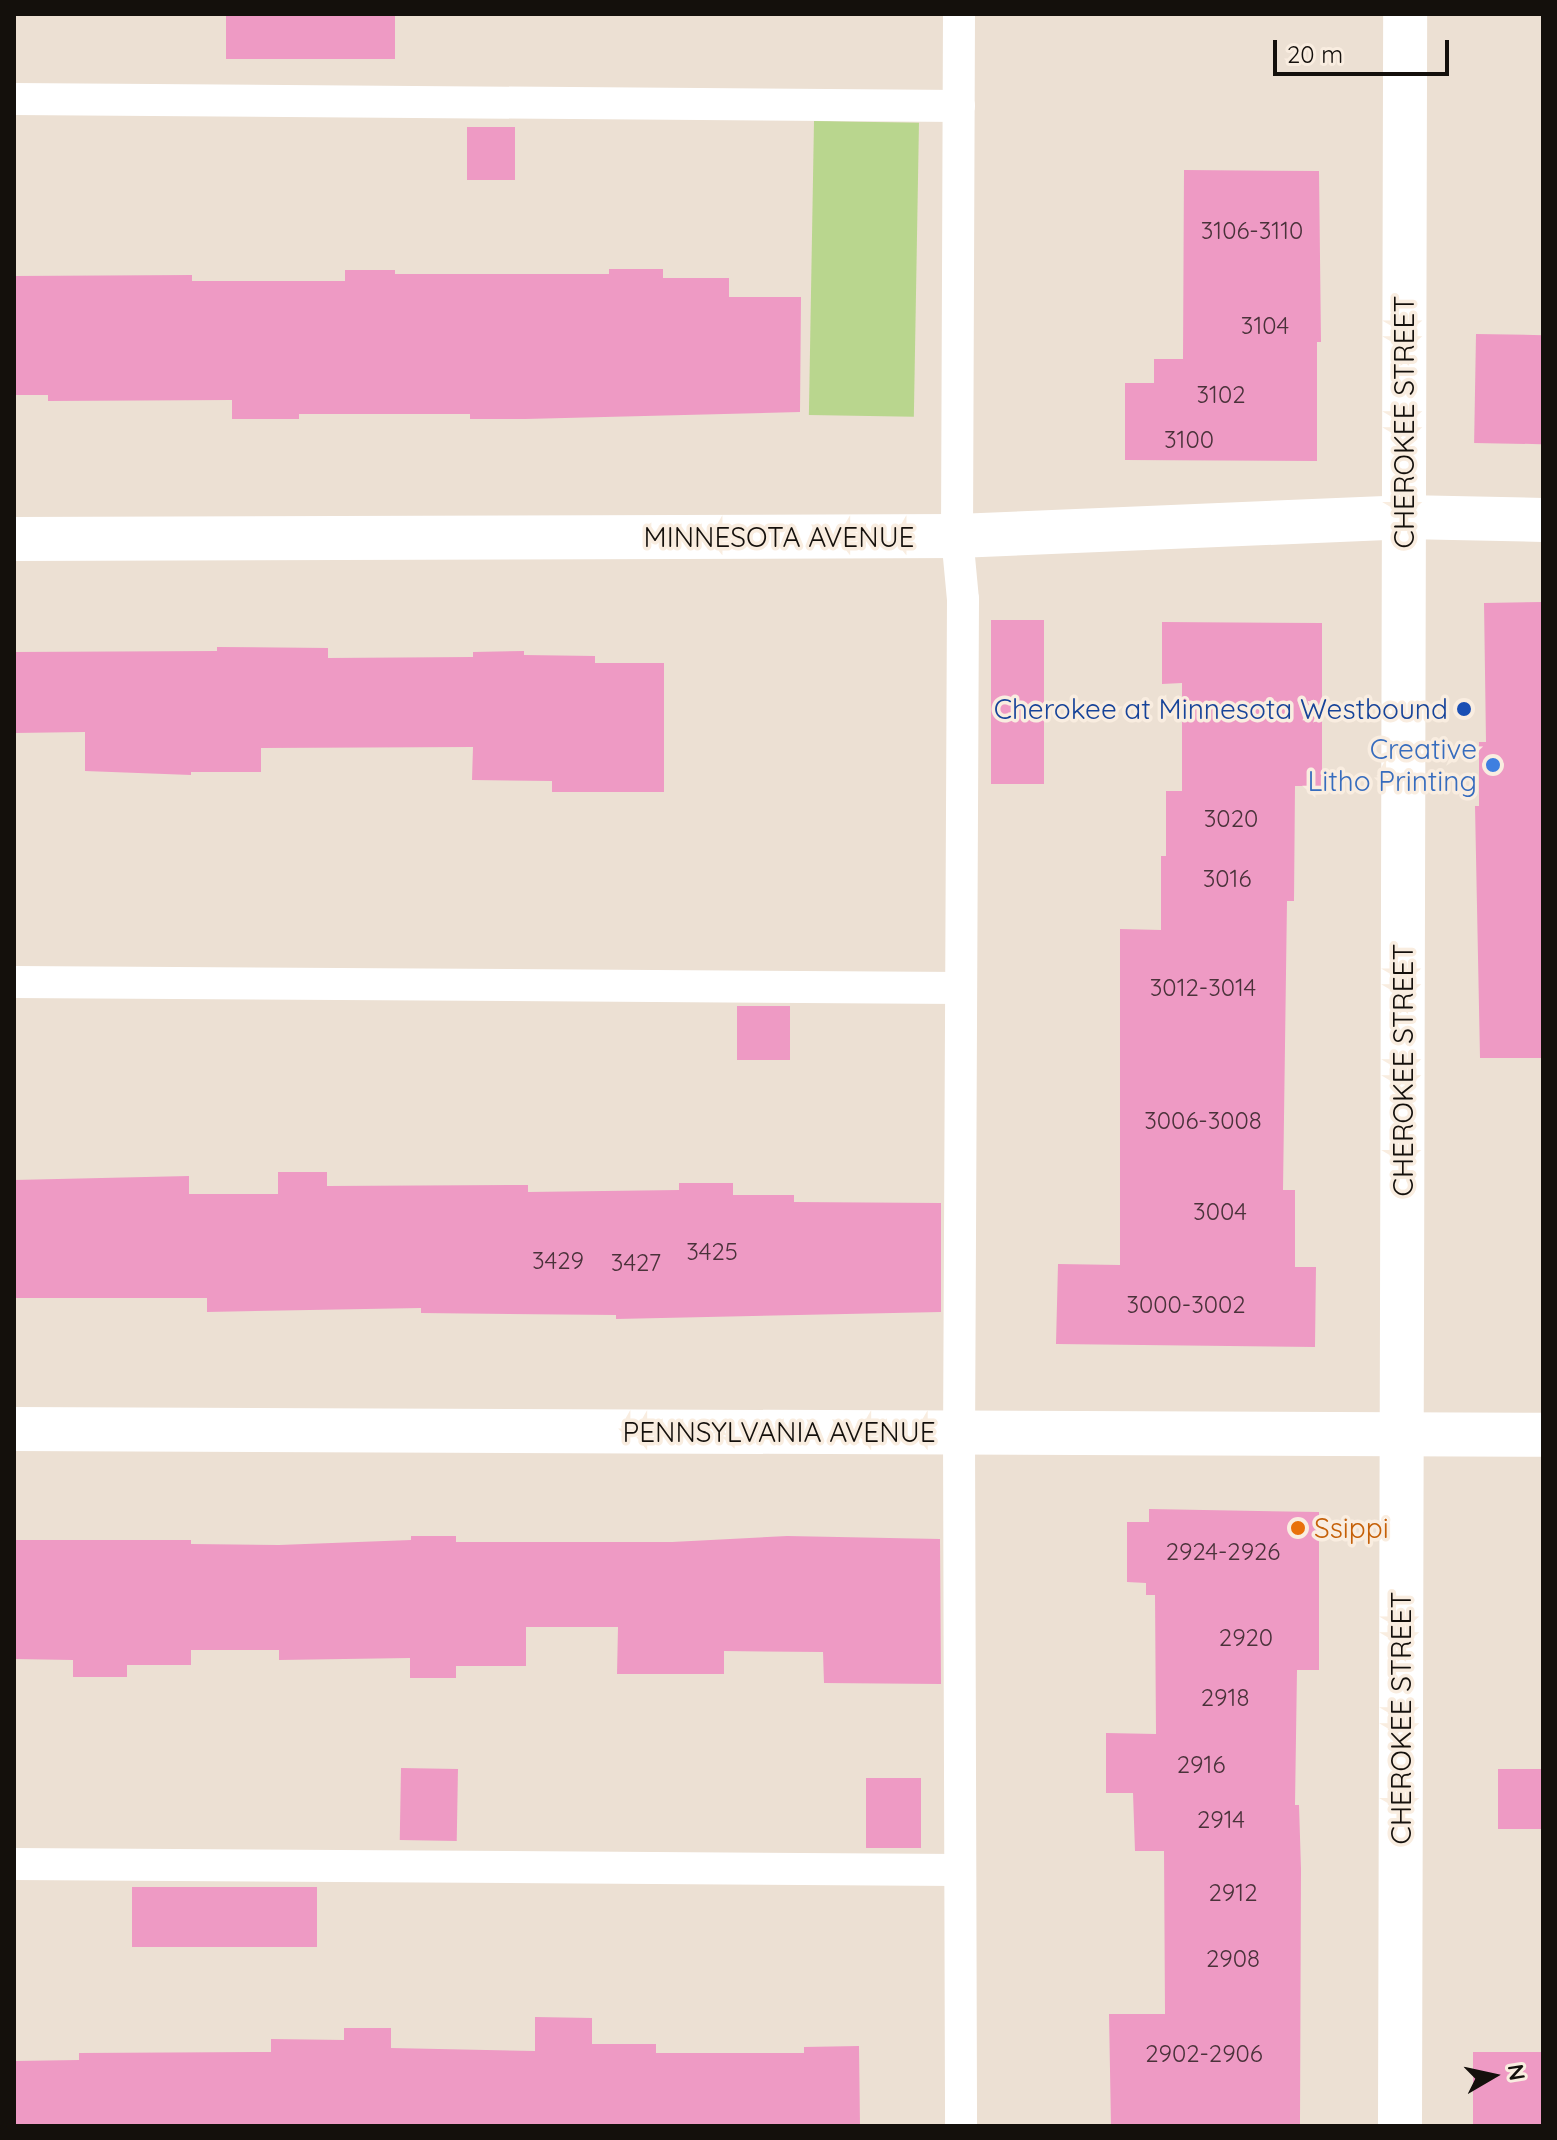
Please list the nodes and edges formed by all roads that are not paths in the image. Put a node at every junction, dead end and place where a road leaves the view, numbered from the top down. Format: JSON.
{"nodes":[{"id":1,"x":959,"y":14,"type":"edge"},
{"id":2,"x":1405,"y":14,"type":"edge"},
{"id":3,"x":14,"y":99,"type":"edge"},
{"id":4,"x":959,"y":106,"type":"junction"},
{"id":5,"x":1404,"y":517,"type":"junction"},
{"id":6,"x":1543,"y":520,"type":"edge"},
{"id":7,"x":957,"y":536,"type":"junction"},
{"id":8,"x":14,"y":539,"type":"edge"},
{"id":9,"x":14,"y":982,"type":"edge"},
{"id":10,"x":961,"y":988,"type":"junction"},
{"id":11,"x":14,"y":1429,"type":"edge"},
{"id":12,"x":959,"y":1433,"type":"junction"},
{"id":13,"x":1402,"y":1434,"type":"junction"},
{"id":14,"x":1543,"y":1435,"type":"edge"},
{"id":15,"x":14,"y":1864,"type":"edge"},
{"id":16,"x":959,"y":1870,"type":"junction"},
{"id":17,"x":961,"y":2126,"type":"edge"},
{"id":18,"x":1400,"y":2126,"type":"edge"}],
"edges":[{"from":1,"to":4,"type":"lane"},
{"from":2,"to":5,"type":"street","name":"CHEROKEE STREET"},
{"from":3,"to":4,"type":"lane"},
{"from":4,"to":7,"type":"lane"},
{"from":5,"to":6,"type":"street","name":"MINNESOTA AVENUE"},
{"from":5,"to":7,"type":"street","name":"MINNESOTA AVENUE"},
{"from":5,"to":13,"type":"street","name":"CHEROKEE STREET"},
{"from":7,"to":8,"type":"street","name":"MINNESOTA AVENUE"},
{"from":7,"to":10,"type":"lane"},
{"from":9,"to":10,"type":"lane"},
{"from":10,"to":12,"type":"lane"},
{"from":11,"to":12,"type":"street","name":"PENNSYLVANIA AVENUE"},
{"from":12,"to":13,"type":"street","name":"PENNSYLVANIA AVENUE"},
{"from":12,"to":16,"type":"lane"},
{"from":13,"to":14,"type":"street","name":"PENNSYLVANIA AVENUE"},
{"from":13,"to":18,"type":"street","name":"CHEROKEE STREET"},
{"from":15,"to":16,"type":"lane"},
{"from":16,"to":17,"type":"lane"}]}
